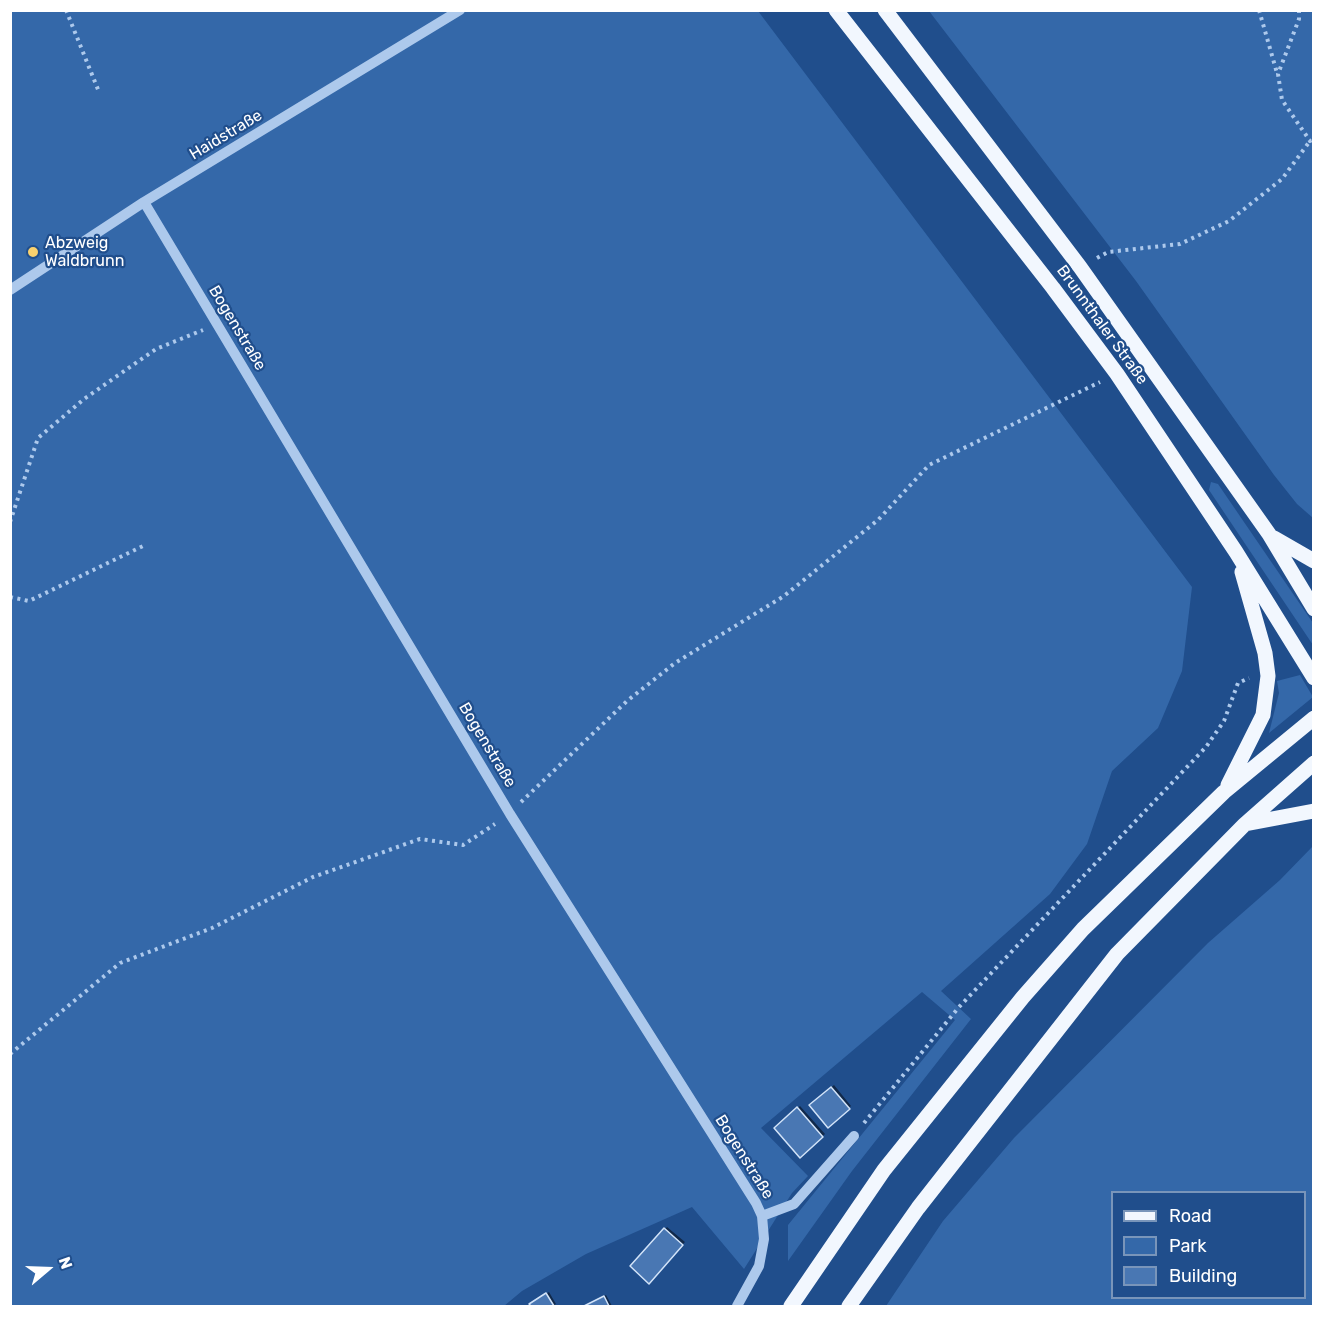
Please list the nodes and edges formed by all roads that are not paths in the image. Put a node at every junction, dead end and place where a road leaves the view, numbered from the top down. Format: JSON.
{"nodes":[{"id":1,"x":460,"y":10,"type":"edge"},
{"id":2,"x":836,"y":10,"type":"edge"},
{"id":3,"x":885,"y":10,"type":"edge"},
{"id":4,"x":144,"y":202,"type":"junction"},
{"id":5,"x":10,"y":290,"type":"edge"},
{"id":6,"x":1269,"y":534,"type":"junction"},
{"id":7,"x":1236,"y":552,"type":"junction"},
{"id":8,"x":1314,"y":561,"type":"edge"},
{"id":9,"x":1314,"y":609,"type":"edge"},
{"id":10,"x":1314,"y":678,"type":"edge"},
{"id":11,"x":1314,"y":718,"type":"edge"},
{"id":12,"x":1314,"y":763,"type":"edge"},
{"id":13,"x":1224,"y":792,"type":"junction"},
{"id":14,"x":1314,"y":811,"type":"edge"},
{"id":15,"x":1245,"y":824,"type":"junction"},
{"id":16,"x":854,"y":1136,"type":"road end"},
{"id":17,"x":762,"y":1216,"type":"junction"},
{"id":18,"x":737,"y":1306,"type":"edge"},
{"id":19,"x":791,"y":1306,"type":"edge"},
{"id":20,"x":849,"y":1306,"type":"edge"}],
"edges":[{"from":1,"to":4,"type":"street","name":"Haidstraße"},
{"from":2,"to":7,"type":"main road","name":"Brunnthaler Straße"},
{"from":3,"to":6,"type":"main road","name":"Brunnthaler Straße"},
{"from":4,"to":5,"type":"street","name":"Haidstraße"},
{"from":4,"to":17,"type":"street","name":"Bogenstraße"},
{"from":6,"to":8,"type":"main road"},
{"from":6,"to":9,"type":"main road","name":"Brunnthaler Straße"},
{"from":7,"to":10,"type":"main road","name":"Brunnthaler Straße"},
{"from":7,"to":13,"type":"main road"},
{"from":11,"to":13,"type":"main road"},
{"from":12,"to":15,"type":"main road"},
{"from":13,"to":19,"type":"main road"},
{"from":14,"to":15,"type":"main road"},
{"from":15,"to":20,"type":"main road"},
{"from":16,"to":17,"type":"street"},
{"from":17,"to":18,"type":"street","name":"Bogenstraße"}]}
